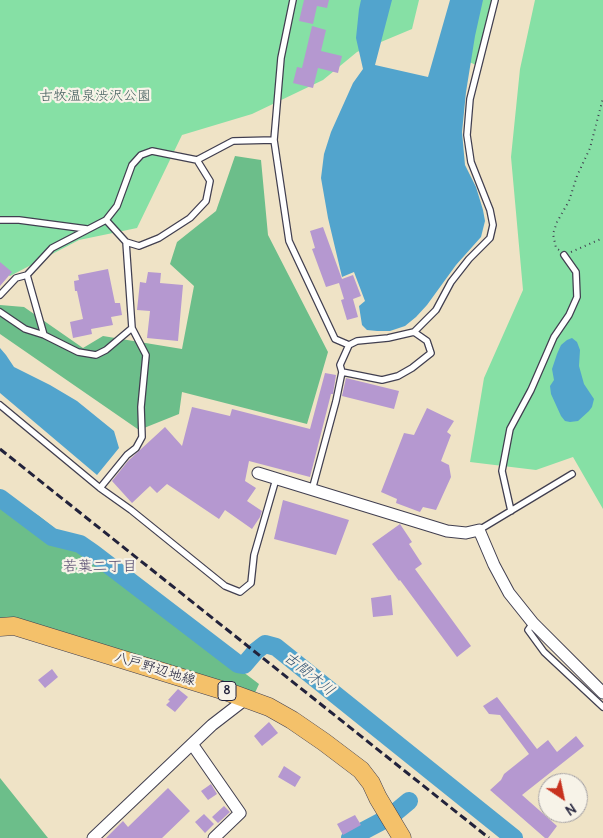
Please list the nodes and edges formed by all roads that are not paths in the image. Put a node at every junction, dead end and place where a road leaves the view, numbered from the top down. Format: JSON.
{"nodes":[{"id":1,"x":293,"y":0,"type":"edge"},
{"id":2,"x":495,"y":0,"type":"edge"},
{"id":3,"x":274,"y":140,"type":"junction"},
{"id":4,"x":197,"y":160,"type":"junction"},
{"id":5,"x":0,"y":220,"type":"edge"},
{"id":6,"x":106,"y":220,"type":"junction"},
{"id":7,"x":88,"y":230,"type":"junction"},
{"id":8,"x":126,"y":242,"type":"junction"},
{"id":9,"x":564,"y":255,"type":"road end"},
{"id":10,"x":27,"y":275,"type":"junction"},
{"id":11,"x":0,"y":296,"type":"edge"},
{"id":12,"x":0,"y":312,"type":"edge"},
{"id":13,"x":132,"y":328,"type":"junction"},
{"id":14,"x":414,"y":332,"type":"junction"},
{"id":15,"x":44,"y":335,"type":"junction"},
{"id":16,"x":349,"y":345,"type":"junction"},
{"id":17,"x":342,"y":372,"type":"junction"},
{"id":18,"x":0,"y":405,"type":"edge"},
{"id":19,"x":258,"y":473,"type":"dead end"},
{"id":20,"x":572,"y":474,"type":"dead end"},
{"id":21,"x":276,"y":479,"type":"junction"},
{"id":22,"x":100,"y":488,"type":"junction"},
{"id":23,"x":312,"y":490,"type":"junction"},
{"id":24,"x":512,"y":511,"type":"junction"},
{"id":25,"x":479,"y":530,"type":"junction"},
{"id":26,"x":533,"y":623,"type":"junction"},
{"id":27,"x":0,"y":627,"type":"edge"},
{"id":28,"x":603,"y":694,"type":"edge"},
{"id":29,"x":247,"y":698,"type":"junction"},
{"id":30,"x":603,"y":707,"type":"edge"},
{"id":31,"x":192,"y":744,"type":"junction"},
{"id":32,"x":93,"y":838,"type":"edge"},
{"id":33,"x":214,"y":838,"type":"edge"},
{"id":34,"x":402,"y":838,"type":"edge"}],
"edges":[{"from":1,"to":3,"type":"lane"},
{"from":2,"to":14,"type":"lane"},
{"from":3,"to":4,"type":"lane"},
{"from":3,"to":16,"type":"lane"},
{"from":4,"to":6,"type":"lane"},
{"from":4,"to":8,"type":"lane"},
{"from":5,"to":7,"type":"lane"},
{"from":6,"to":7,"type":"lane"},
{"from":6,"to":8,"type":"lane"},
{"from":7,"to":10,"type":"lane"},
{"from":8,"to":13,"type":"lane"},
{"from":9,"to":24,"type":"lane"},
{"from":10,"to":11,"type":"lane"},
{"from":10,"to":15,"type":"lane"},
{"from":12,"to":15,"type":"lane"},
{"from":13,"to":15,"type":"lane"},
{"from":13,"to":22,"type":"lane"},
{"from":14,"to":16,"type":"lane"},
{"from":14,"to":17,"type":"lane"},
{"from":16,"to":17,"type":"lane"},
{"from":17,"to":23,"type":"lane"},
{"from":18,"to":22,"type":"lane"},
{"from":19,"to":21,"type":"street"},
{"from":20,"to":24,"type":"lane"},
{"from":21,"to":22,"type":"lane"},
{"from":21,"to":23,"type":"street"},
{"from":23,"to":25,"type":"street"},
{"from":24,"to":25,"type":"lane"},
{"from":25,"to":26,"type":"street"},
{"from":26,"to":28,"type":"street"},
{"from":26,"to":30,"type":"lane"},
{"from":27,"to":29,"type":"main road","name":"八戸野辺地線","number":"8"},
{"from":29,"to":31,"type":"street"},
{"from":29,"to":34,"type":"main road","name":"八戸野辺地線","number":"8"},
{"from":31,"to":32,"type":"street"},
{"from":31,"to":33,"type":"street"}]}
